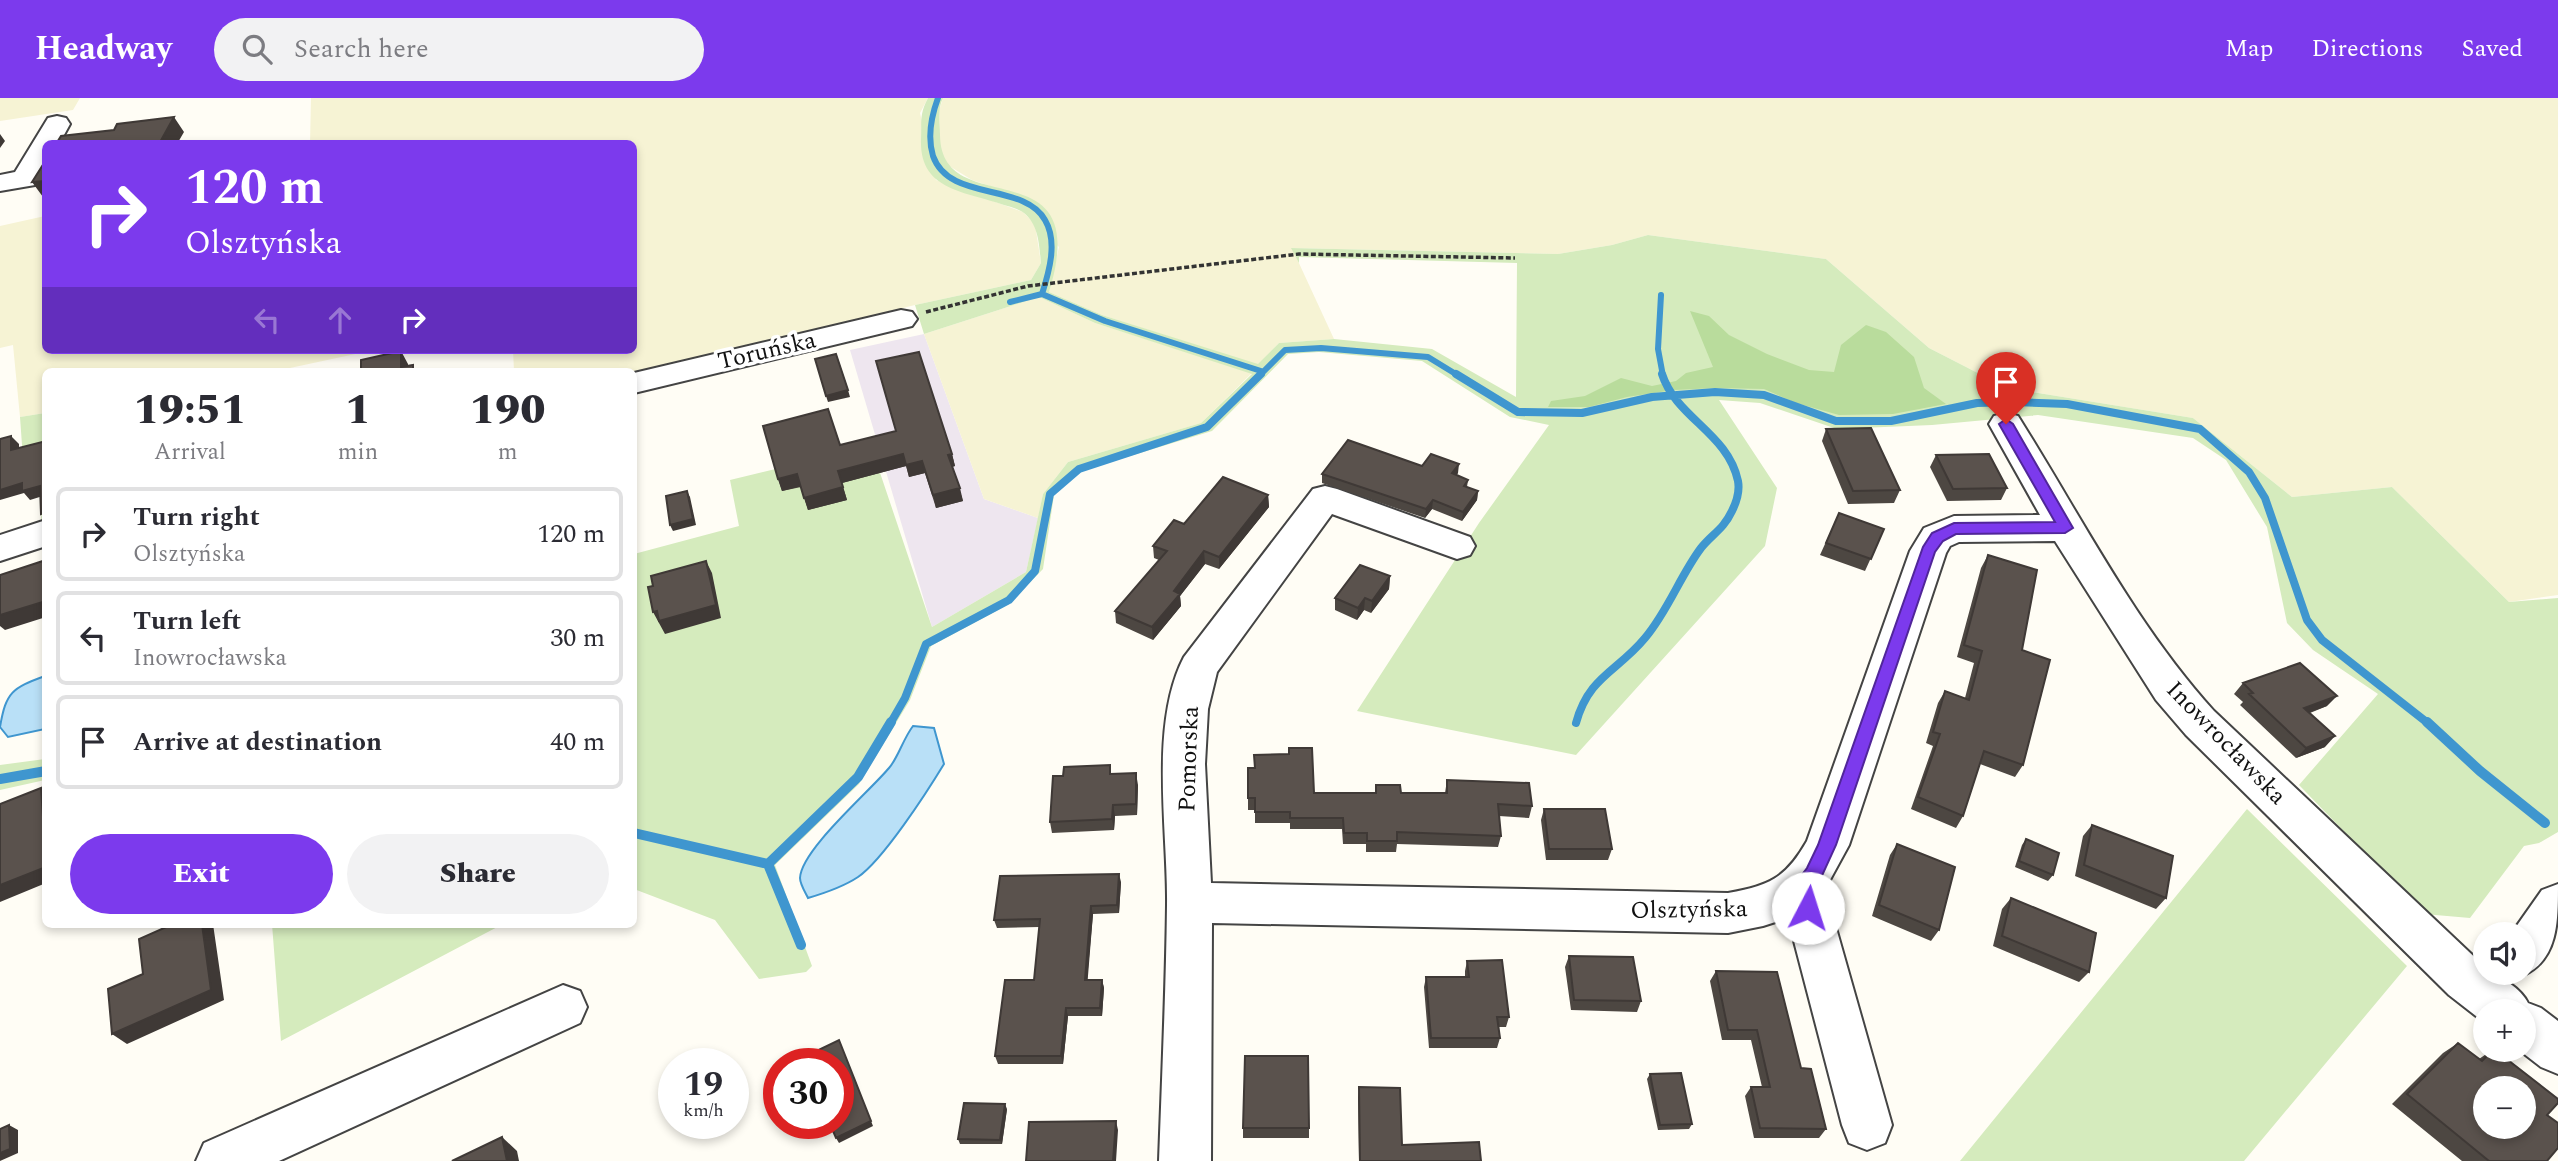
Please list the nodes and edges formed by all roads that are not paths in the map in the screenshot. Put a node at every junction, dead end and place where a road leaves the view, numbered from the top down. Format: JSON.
{"nodes":[{"id":1,"x":57,"y":124,"type":"dead end"},
{"id":2,"x":48,"y":140,"type":"edge"},
{"id":3,"x":42,"y":150,"type":"edge"},
{"id":4,"x":0,"y":183,"type":"edge"},
{"id":5,"x":901,"y":319,"type":"road end"},
{"id":6,"x":637,"y":382,"type":"edge"},
{"id":7,"x":2006,"y":424,"type":"dead end"},
{"id":8,"x":2065,"y":528,"type":"junction"},
{"id":9,"x":42,"y":534,"type":"edge"},
{"id":10,"x":1457,"y":546,"type":"dead end"},
{"id":11,"x":0,"y":548,"type":"edge"},
{"id":12,"x":1802,"y":887,"type":"junction"},
{"id":13,"x":1190,"y":903,"type":"junction"},
{"id":14,"x":2558,"y":904,"type":"edge"},
{"id":15,"x":2536,"y":936,"type":"edge"},
{"id":16,"x":2503,"y":999,"type":"edge"},
{"id":17,"x":563,"y":1007,"type":"dead end"},
{"id":18,"x":2536,"y":1029,"type":"edge"},
{"id":19,"x":2558,"y":1051,"type":"edge"},
{"id":20,"x":1867,"y":1125,"type":"dead end"},
{"id":21,"x":222,"y":1161,"type":"edge"},
{"id":22,"x":1185,"y":1161,"type":"edge"}],
"edges":[{"from":1,"to":2,"type":"street"},
{"from":3,"to":4,"type":"street"},
{"from":5,"to":6,"type":"street","name":"Toruńska"},
{"from":7,"to":8,"type":"street","name":"Inowrocławska"},
{"from":8,"to":12,"type":"street","name":"Olsztyńska"},
{"from":8,"to":16,"type":"street","name":"Inowrocławska"},
{"from":9,"to":11,"type":"street"},
{"from":10,"to":13,"type":"street","name":"Pomorska"},
{"from":12,"to":13,"type":"street","name":"Olsztyńska"},
{"from":12,"to":20,"type":"street"},
{"from":13,"to":22,"type":"street","name":"Pomorska"},
{"from":14,"to":15,"type":"street"},
{"from":17,"to":21,"type":"street"},
{"from":18,"to":19,"type":"street","name":"Inowrocławska"}]}
